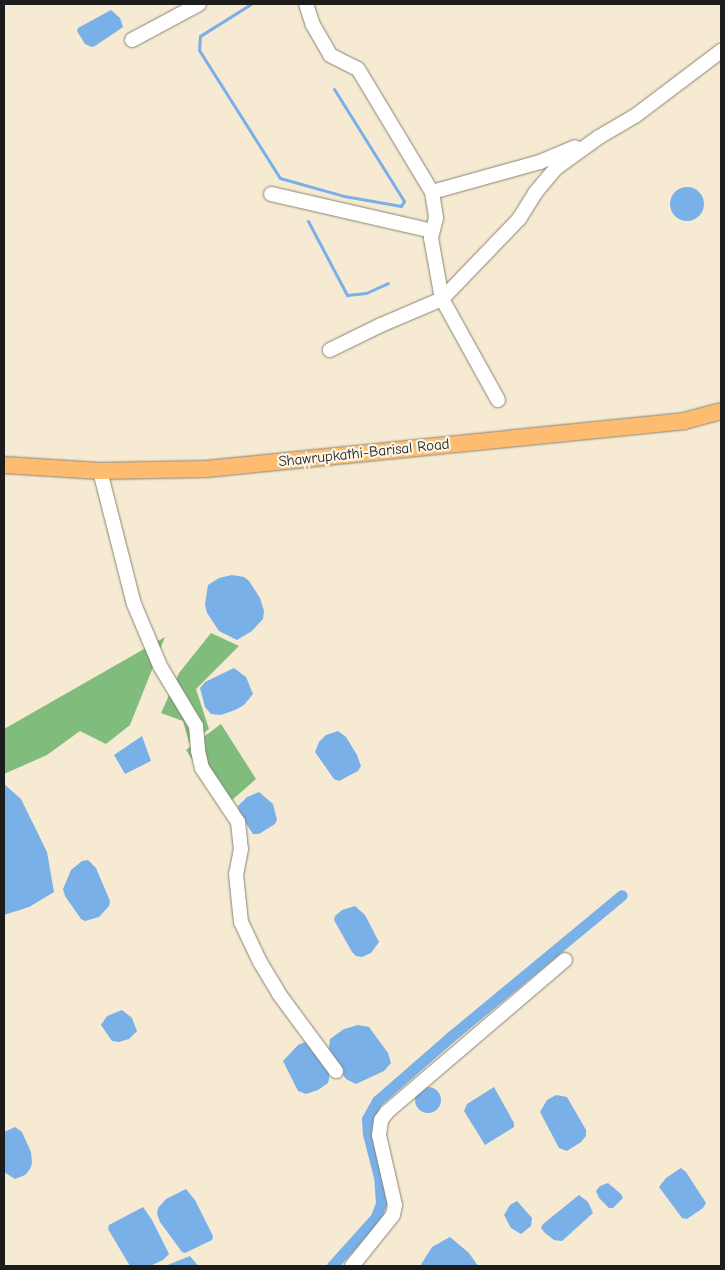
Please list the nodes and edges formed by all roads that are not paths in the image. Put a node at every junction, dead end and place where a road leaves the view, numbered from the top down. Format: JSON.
{"nodes":[{"id":1,"x":199,"y":4,"type":"edge"},
{"id":2,"x":306,"y":4,"type":"edge"},
{"id":3,"x":132,"y":40,"type":"dead end"},
{"id":4,"x":721,"y":52,"type":"edge"},
{"id":5,"x":599,"y":137,"type":"junction"},
{"id":6,"x":432,"y":192,"type":"junction"},
{"id":7,"x":271,"y":194,"type":"dead end"},
{"id":8,"x":424,"y":229,"type":"dead end"},
{"id":9,"x":442,"y":299,"type":"junction"},
{"id":10,"x":330,"y":350,"type":"dead end"},
{"id":11,"x":498,"y":400,"type":"dead end"},
{"id":12,"x":721,"y":411,"type":"edge"},
{"id":13,"x":4,"y":465,"type":"edge"},
{"id":14,"x":100,"y":471,"type":"junction"},
{"id":15,"x":565,"y":960,"type":"dead end"},
{"id":16,"x":336,"y":1071,"type":"dead end"},
{"id":17,"x":352,"y":1266,"type":"edge"}],
"edges":[{"from":1,"to":3,"type":"street"},
{"from":2,"to":6,"type":"street"},
{"from":4,"to":5,"type":"street"},
{"from":5,"to":6,"type":"street"},
{"from":5,"to":9,"type":"street"},
{"from":6,"to":9,"type":"street"},
{"from":7,"to":8,"type":"street"},
{"from":9,"to":10,"type":"street"},
{"from":9,"to":11,"type":"street"},
{"from":12,"to":14,"type":"main road","name":"Shawrupkathi-Barisal Road"},
{"from":13,"to":14,"type":"main road","name":"Shawrupkathi-Barisal Road"},
{"from":14,"to":16,"type":"street"},
{"from":15,"to":17,"type":"street"}]}
